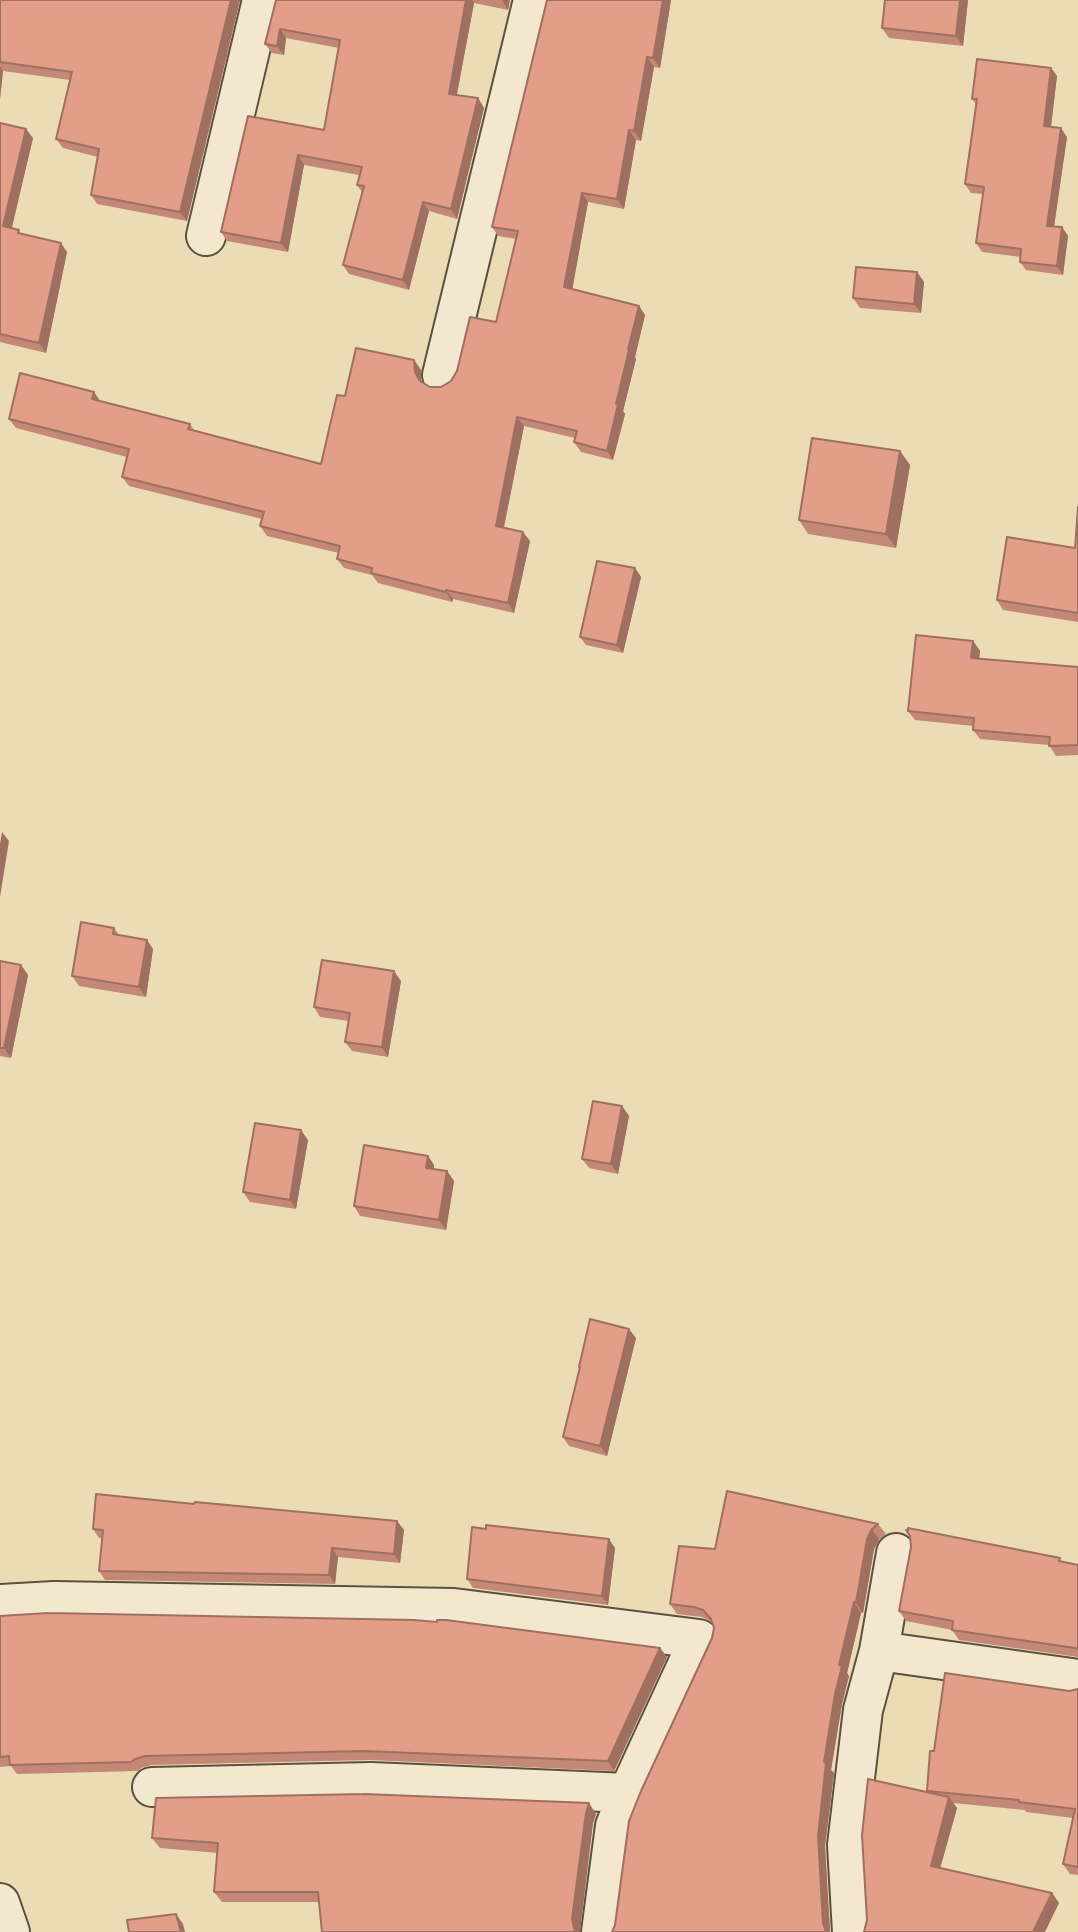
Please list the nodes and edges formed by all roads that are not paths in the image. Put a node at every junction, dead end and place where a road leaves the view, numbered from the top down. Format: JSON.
{"nodes":[{"id":1,"x":262,"y":0,"type":"edge"},
{"id":2,"x":533,"y":0,"type":"edge"},
{"id":3,"x":206,"y":236,"type":"dead end"},
{"id":4,"x":442,"y":375,"type":"dead end"},
{"id":5,"x":897,"y":1553,"type":"dead end"},
{"id":6,"x":0,"y":1604,"type":"edge"},
{"id":7,"x":879,"y":1651,"type":"junction"},
{"id":8,"x":1078,"y":1679,"type":"edge"},
{"id":9,"x":152,"y":1787,"type":"dead end"},
{"id":10,"x":628,"y":1793,"type":"junction"},
{"id":11,"x":0,"y":1903,"type":"edge"},
{"id":12,"x":10,"y":1932,"type":"edge"},
{"id":13,"x":601,"y":1932,"type":"edge"},
{"id":14,"x":852,"y":1932,"type":"edge"}],
"edges":[{"from":1,"to":3,"type":"street"},
{"from":2,"to":4,"type":"street"},
{"from":5,"to":7,"type":"street"},
{"from":6,"to":10,"type":"street"},
{"from":7,"to":8,"type":"street"},
{"from":7,"to":14,"type":"street"},
{"from":9,"to":10,"type":"street"},
{"from":10,"to":13,"type":"street"},
{"from":11,"to":12,"type":"street"}]}
